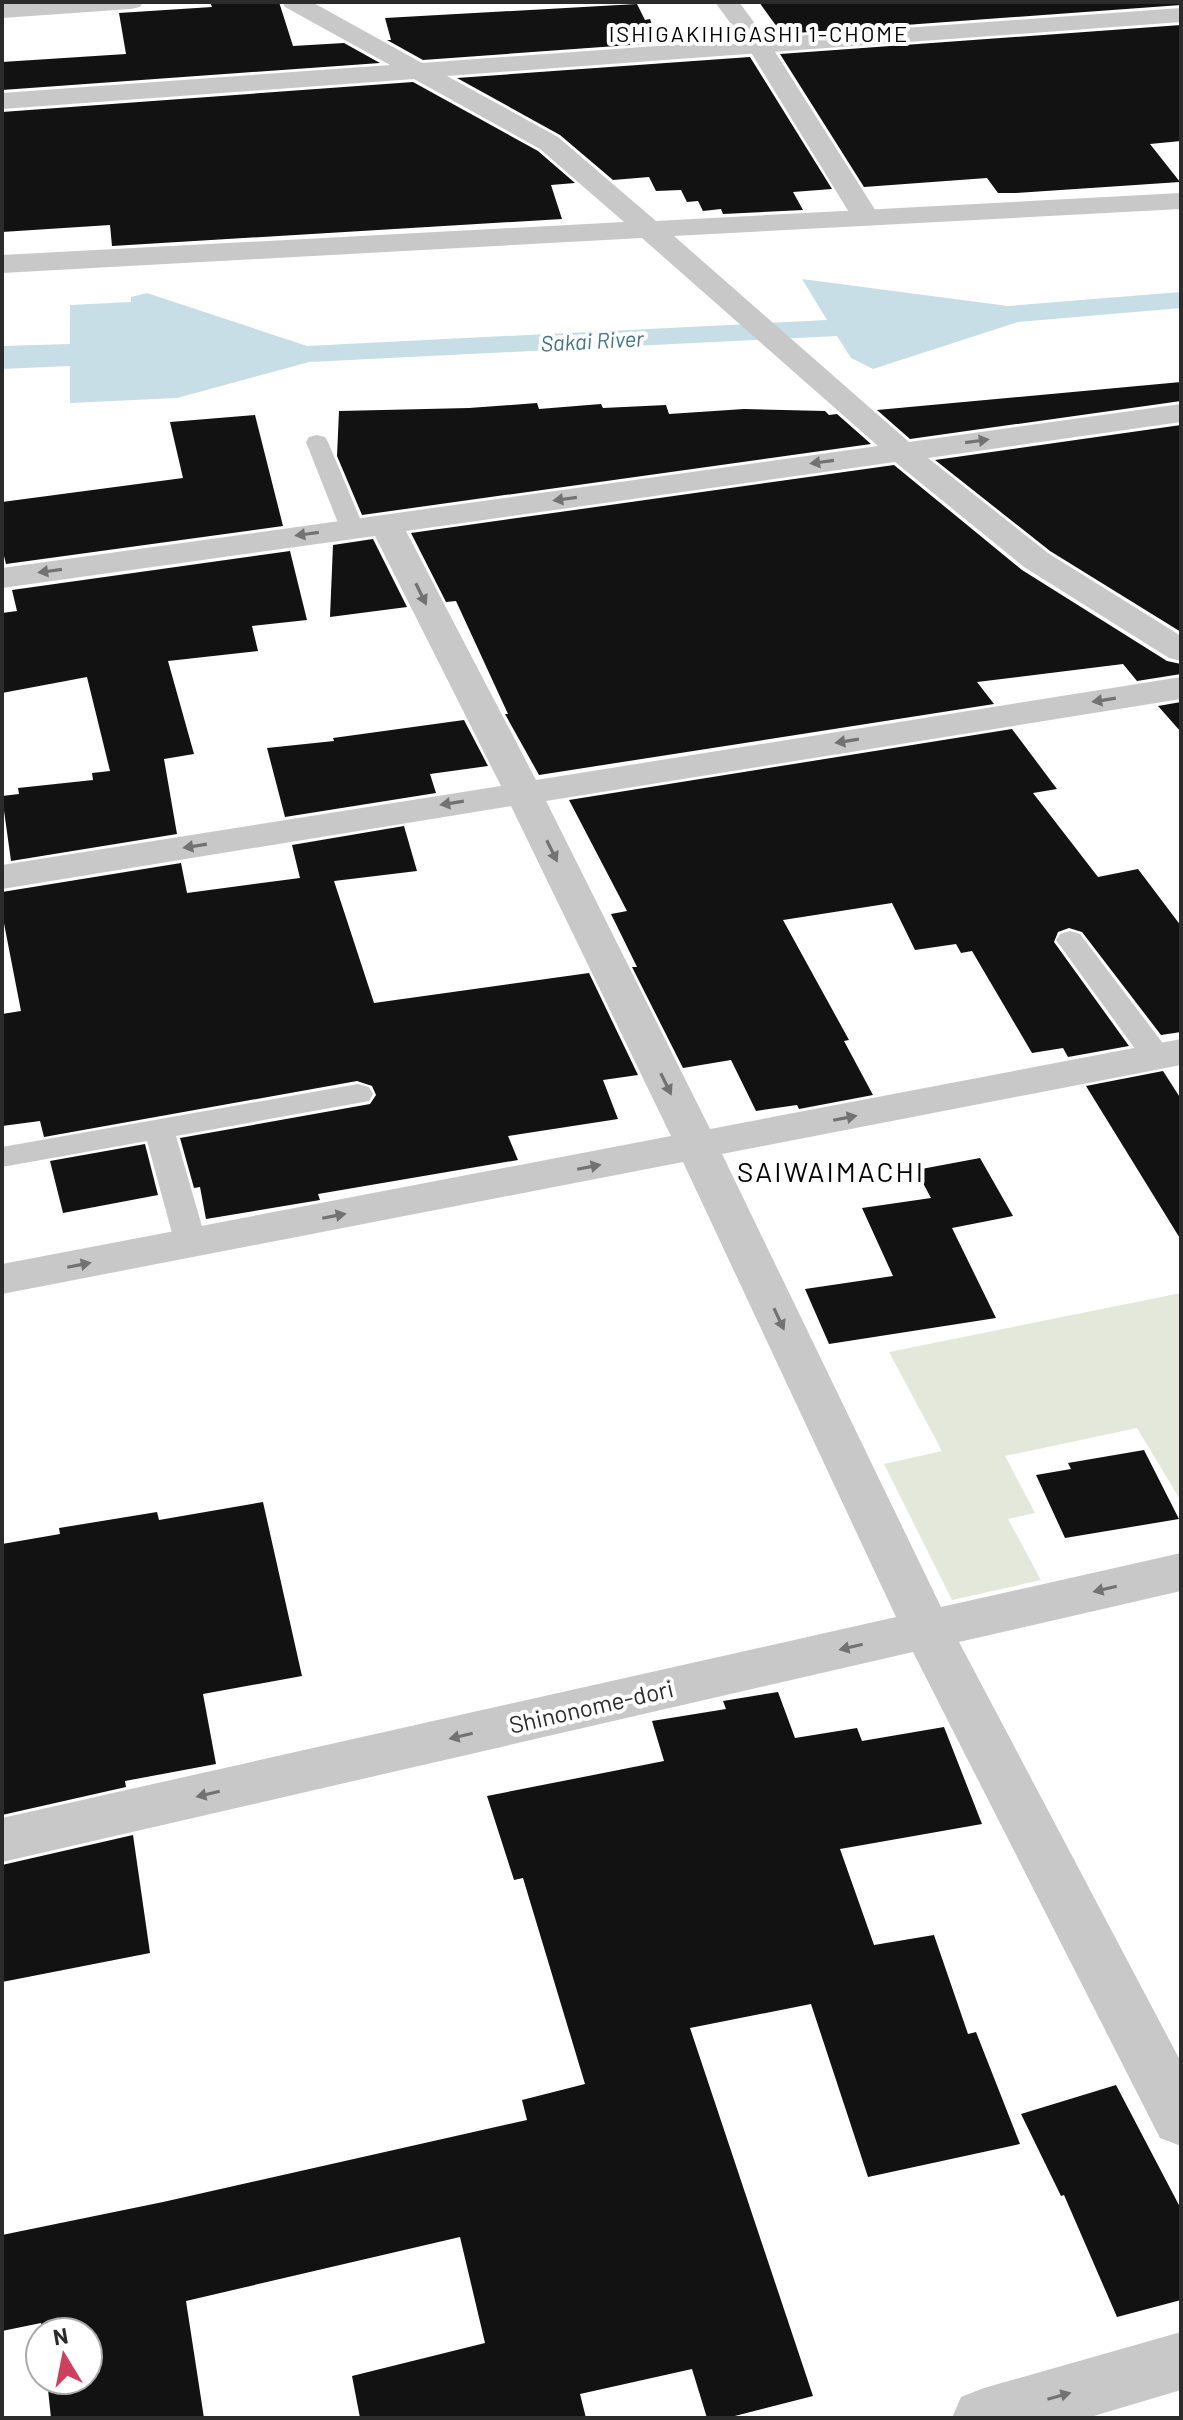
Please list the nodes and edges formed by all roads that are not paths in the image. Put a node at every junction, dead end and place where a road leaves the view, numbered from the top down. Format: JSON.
{"nodes":[{"id":1,"x":131,"y":2,"type":"edge"},
{"id":2,"x":294,"y":2,"type":"edge"},
{"id":3,"x":727,"y":2,"type":"edge"},
{"id":4,"x":2,"y":11,"type":"edge"},
{"id":5,"x":1181,"y":15,"type":"edge"},
{"id":6,"x":758,"y":44,"type":"junction"},
{"id":7,"x":413,"y":69,"type":"junction"},
{"id":8,"x":2,"y":101,"type":"edge"},
{"id":9,"x":1181,"y":201,"type":"edge"},
{"id":10,"x":865,"y":216,"type":"junction"},
{"id":11,"x":646,"y":227,"type":"junction"},
{"id":12,"x":2,"y":264,"type":"edge"},
{"id":13,"x":1181,"y":413,"type":"edge"},
{"id":14,"x":317,"y":442,"type":"dead end"},
{"id":15,"x":899,"y":451,"type":"junction"},
{"id":16,"x":369,"y":526,"type":"junction"},
{"id":17,"x":2,"y":578,"type":"edge"},
{"id":18,"x":1181,"y":651,"type":"edge"},
{"id":19,"x":1181,"y":688,"type":"edge"},
{"id":20,"x":523,"y":792,"type":"junction"},
{"id":21,"x":2,"y":877,"type":"edge"},
{"id":22,"x":1070,"y":940,"type":"dead end"},
{"id":23,"x":1169,"y":1055,"type":"edge"},
{"id":24,"x":358,"y":1094,"type":"dead end"},
{"id":25,"x":159,"y":1129,"type":"junction"},
{"id":26,"x":697,"y":1146,"type":"junction"},
{"id":27,"x":2,"y":1157,"type":"edge"},
{"id":28,"x":191,"y":1244,"type":"junction"},
{"id":29,"x":2,"y":1279,"type":"edge"},
{"id":30,"x":1181,"y":1572,"type":"edge"},
{"id":31,"x":927,"y":1630,"type":"junction"},
{"id":32,"x":2,"y":1840,"type":"edge"},
{"id":33,"x":1181,"y":2120,"type":"edge"},
{"id":34,"x":1181,"y":2361,"type":"edge"},
{"id":35,"x":984,"y":2418,"type":"edge"}],
"edges":[{"from":1,"to":4,"type":"street"},
{"from":2,"to":7,"type":"street"},
{"from":3,"to":6,"type":"street"},
{"from":5,"to":6,"type":"street"},
{"from":6,"to":7,"type":"street"},
{"from":6,"to":10,"type":"street"},
{"from":7,"to":8,"type":"street"},
{"from":7,"to":11,"type":"street"},
{"from":9,"to":10,"type":"street"},
{"from":10,"to":11,"type":"street"},
{"from":11,"to":12,"type":"street"},
{"from":11,"to":15,"type":"street"},
{"from":15,"to":13,"type":"street","one_way":true},
{"from":14,"to":16,"type":"lane"},
{"from":15,"to":16,"type":"street","one_way":true},
{"from":15,"to":18,"type":"street"},
{"from":16,"to":17,"type":"street","one_way":true},
{"from":16,"to":20,"type":"street","one_way":true},
{"from":19,"to":20,"type":"street","one_way":true},
{"from":20,"to":21,"type":"street","one_way":true},
{"from":20,"to":26,"type":"street","one_way":true},
{"from":22,"to":23,"type":"lane"},
{"from":26,"to":23,"type":"street","one_way":true},
{"from":24,"to":25,"type":"lane"},
{"from":25,"to":27,"type":"lane"},
{"from":25,"to":28,"type":"lane"},
{"from":28,"to":26,"type":"street","one_way":true},
{"from":26,"to":31,"type":"street","one_way":true},
{"from":29,"to":28,"type":"street","one_way":true},
{"from":30,"to":31,"type":"street","name":"Shinonome-dori","one_way":true},
{"from":31,"to":32,"type":"street","name":"Shinonome-dori","one_way":true},
{"from":31,"to":33,"type":"street"},
{"from":35,"to":34,"type":"street","one_way":true}]}
